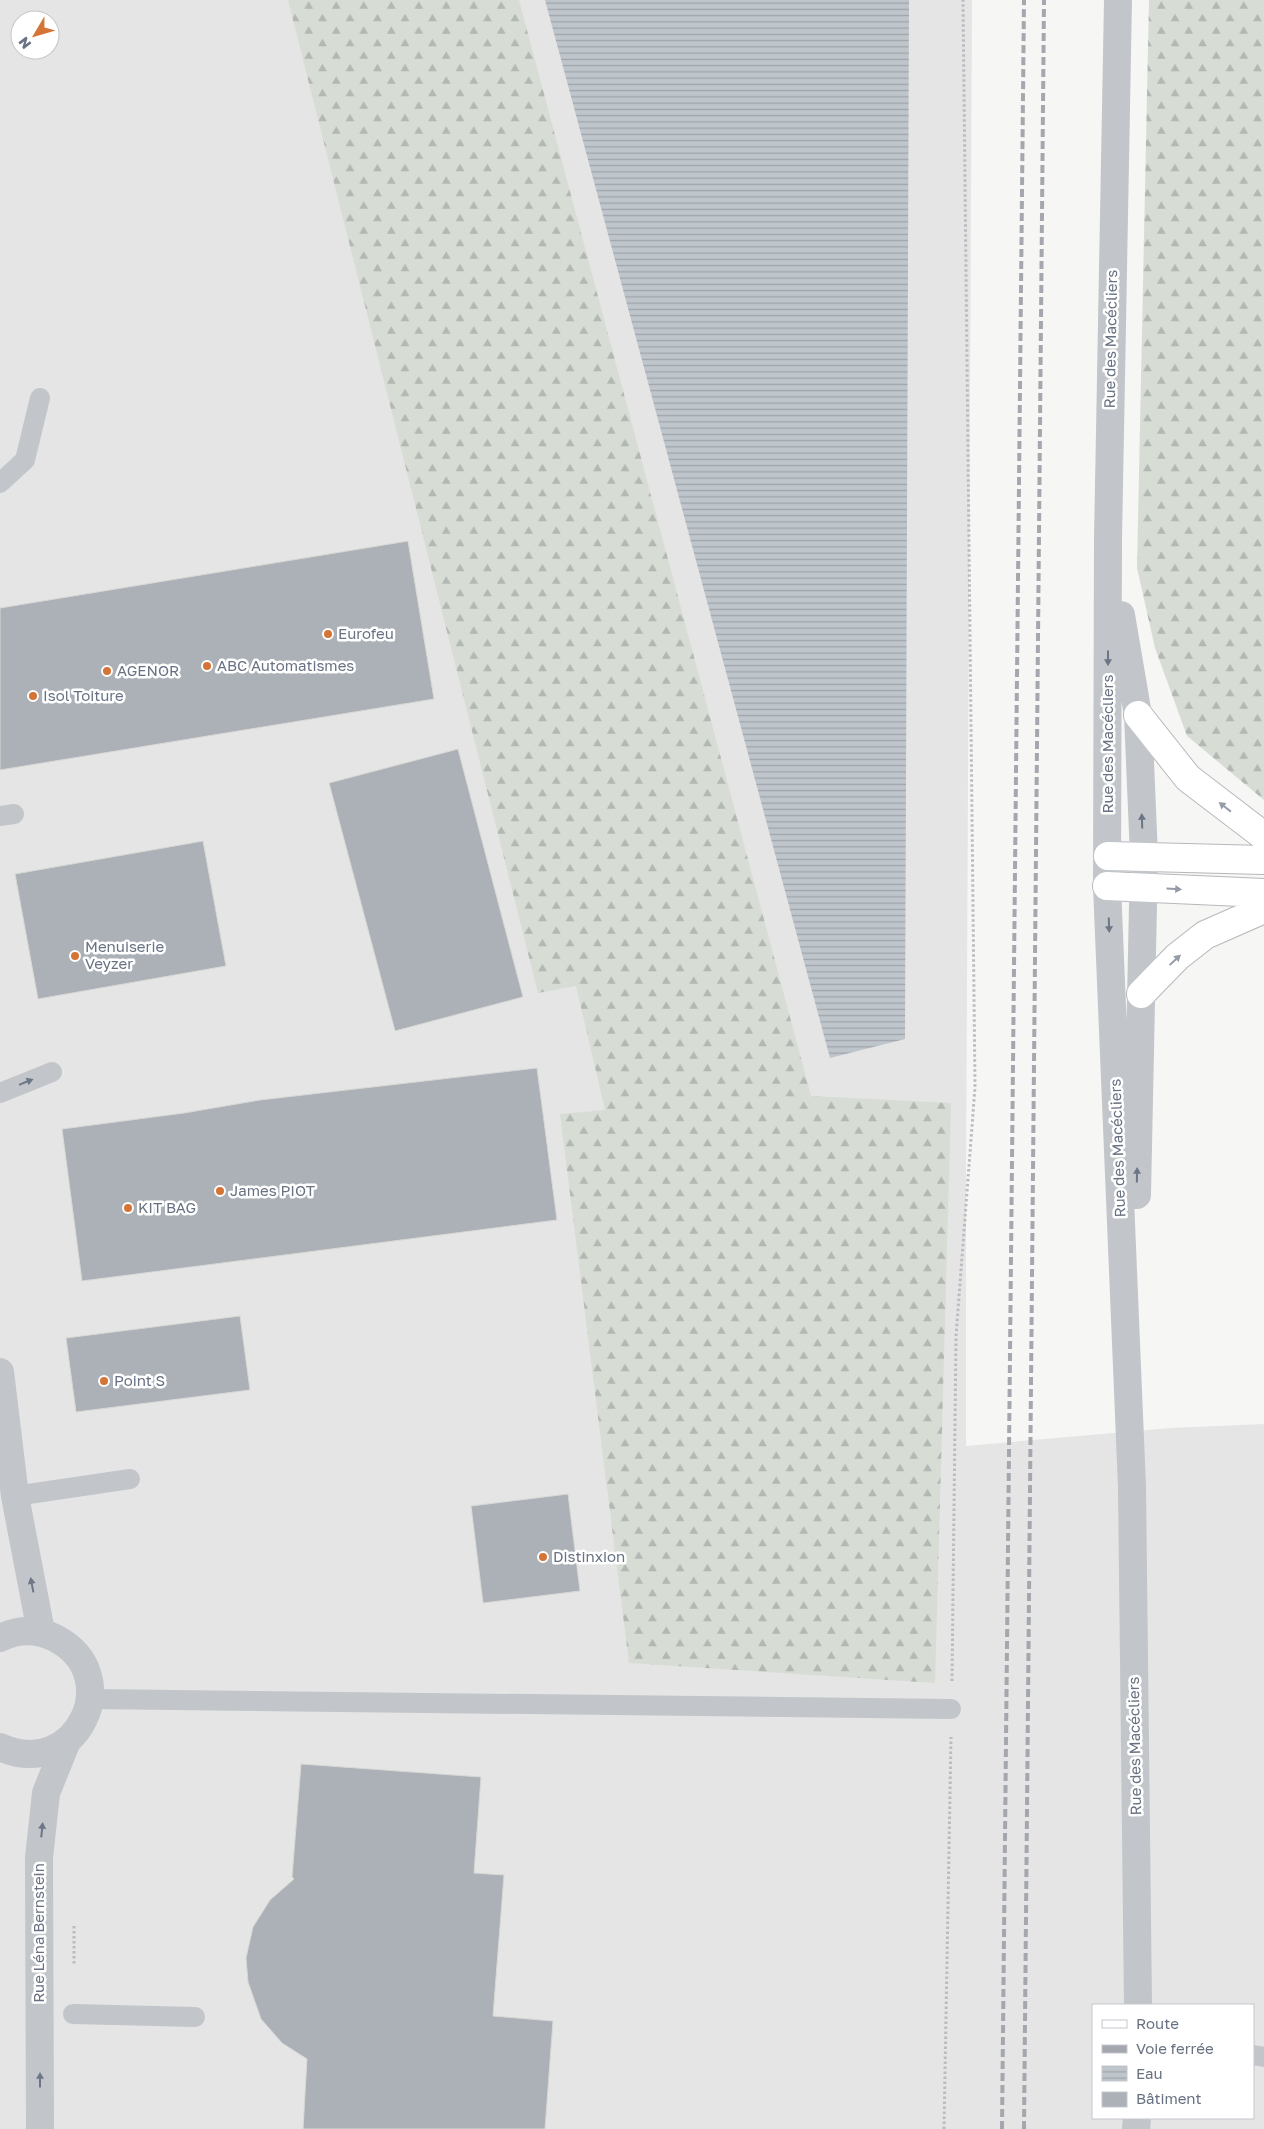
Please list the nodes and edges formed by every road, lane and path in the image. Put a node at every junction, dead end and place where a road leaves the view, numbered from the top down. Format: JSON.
{"nodes":[{"id":1,"x":963,"y":0,"type":"edge"},
{"id":2,"x":1118,"y":0,"type":"edge"},
{"id":3,"x":40,"y":398,"type":"dead end"},
{"id":4,"x":0,"y":483,"type":"edge"},
{"id":5,"x":1108,"y":539,"type":"junction"},
{"id":6,"x":1138,"y":715,"type":"junction"},
{"id":7,"x":1264,"y":836,"type":"edge"},
{"id":8,"x":1108,"y":856,"type":"junction"},
{"id":9,"x":1144,"y":856,"type":"junction"},
{"id":10,"x":1264,"y":860,"type":"edge"},
{"id":11,"x":1107,"y":886,"type":"junction"},
{"id":12,"x":1143,"y":888,"type":"junction"},
{"id":13,"x":1264,"y":893,"type":"edge"},
{"id":14,"x":1264,"y":909,"type":"edge"},
{"id":15,"x":1140,"y":994,"type":"junction"},
{"id":16,"x":52,"y":1072,"type":"dead end"},
{"id":17,"x":0,"y":1093,"type":"edge"},
{"id":18,"x":0,"y":1372,"type":"edge"},
{"id":19,"x":130,"y":1479,"type":"dead end"},
{"id":20,"x":1132,"y":1487,"type":"junction"},
{"id":21,"x":15,"y":1496,"type":"junction"},
{"id":22,"x":41,"y":1632,"type":"junction"},
{"id":23,"x":0,"y":1638,"type":"edge"},
{"id":24,"x":90,"y":1700,"type":"junction"},
{"id":25,"x":951,"y":1709,"type":"junction"},
{"id":26,"x":67,"y":1741,"type":"junction"},
{"id":27,"x":0,"y":1747,"type":"edge"},
{"id":28,"x":1138,"y":2004,"type":"edge"},
{"id":29,"x":73,"y":2014,"type":"dead end"},
{"id":30,"x":195,"y":2017,"type":"dead end"},
{"id":31,"x":40,"y":2129,"type":"edge"},
{"id":32,"x":944,"y":2129,"type":"edge"}],
"edges":[{"from":1,"to":25,"type":"path"},
{"from":2,"to":5,"type":"street","name":"Rue des Macécliers"},
{"from":3,"to":4,"type":"lane"},
{"from":5,"to":6,"type":"street","name":"Rue des Macécliers"},
{"from":5,"to":8,"type":"street","name":"Rue des Macécliers","one_way":true},
{"from":7,"to":6,"type":"main road","one_way":true},
{"from":9,"to":6,"type":"street","name":"Rue des Macécliers","one_way":true},
{"from":8,"to":9,"type":"main road"},
{"from":8,"to":11,"type":"street","name":"Rue des Macécliers"},
{"from":9,"to":10,"type":"main road"},
{"from":9,"to":12,"type":"street","name":"Rue des Macécliers"},
{"from":11,"to":12,"type":"main road"},
{"from":11,"to":20,"type":"street","name":"Rue des Macécliers","one_way":true},
{"from":12,"to":13,"type":"main road","one_way":true},
{"from":12,"to":15,"type":"street","name":"Rue des Macécliers"},
{"from":15,"to":14,"type":"main road","one_way":true},
{"from":20,"to":15,"type":"street","name":"Rue des Macécliers","one_way":true},
{"from":17,"to":16,"type":"lane","one_way":true},
{"from":18,"to":21,"type":"street"},
{"from":19,"to":21,"type":"lane"},
{"from":20,"to":28,"type":"street","name":"Rue des Macécliers"},
{"from":22,"to":21,"type":"street","one_way":true},
{"from":22,"to":23,"type":"street"},
{"from":22,"to":24,"type":"street"},
{"from":24,"to":25,"type":"lane"},
{"from":24,"to":26,"type":"street"},
{"from":25,"to":32,"type":"path"},
{"from":26,"to":27,"type":"street"},
{"from":31,"to":26,"type":"street","name":"Rue Léna Bernstein","one_way":true},
{"from":29,"to":30,"type":"lane"}]}
